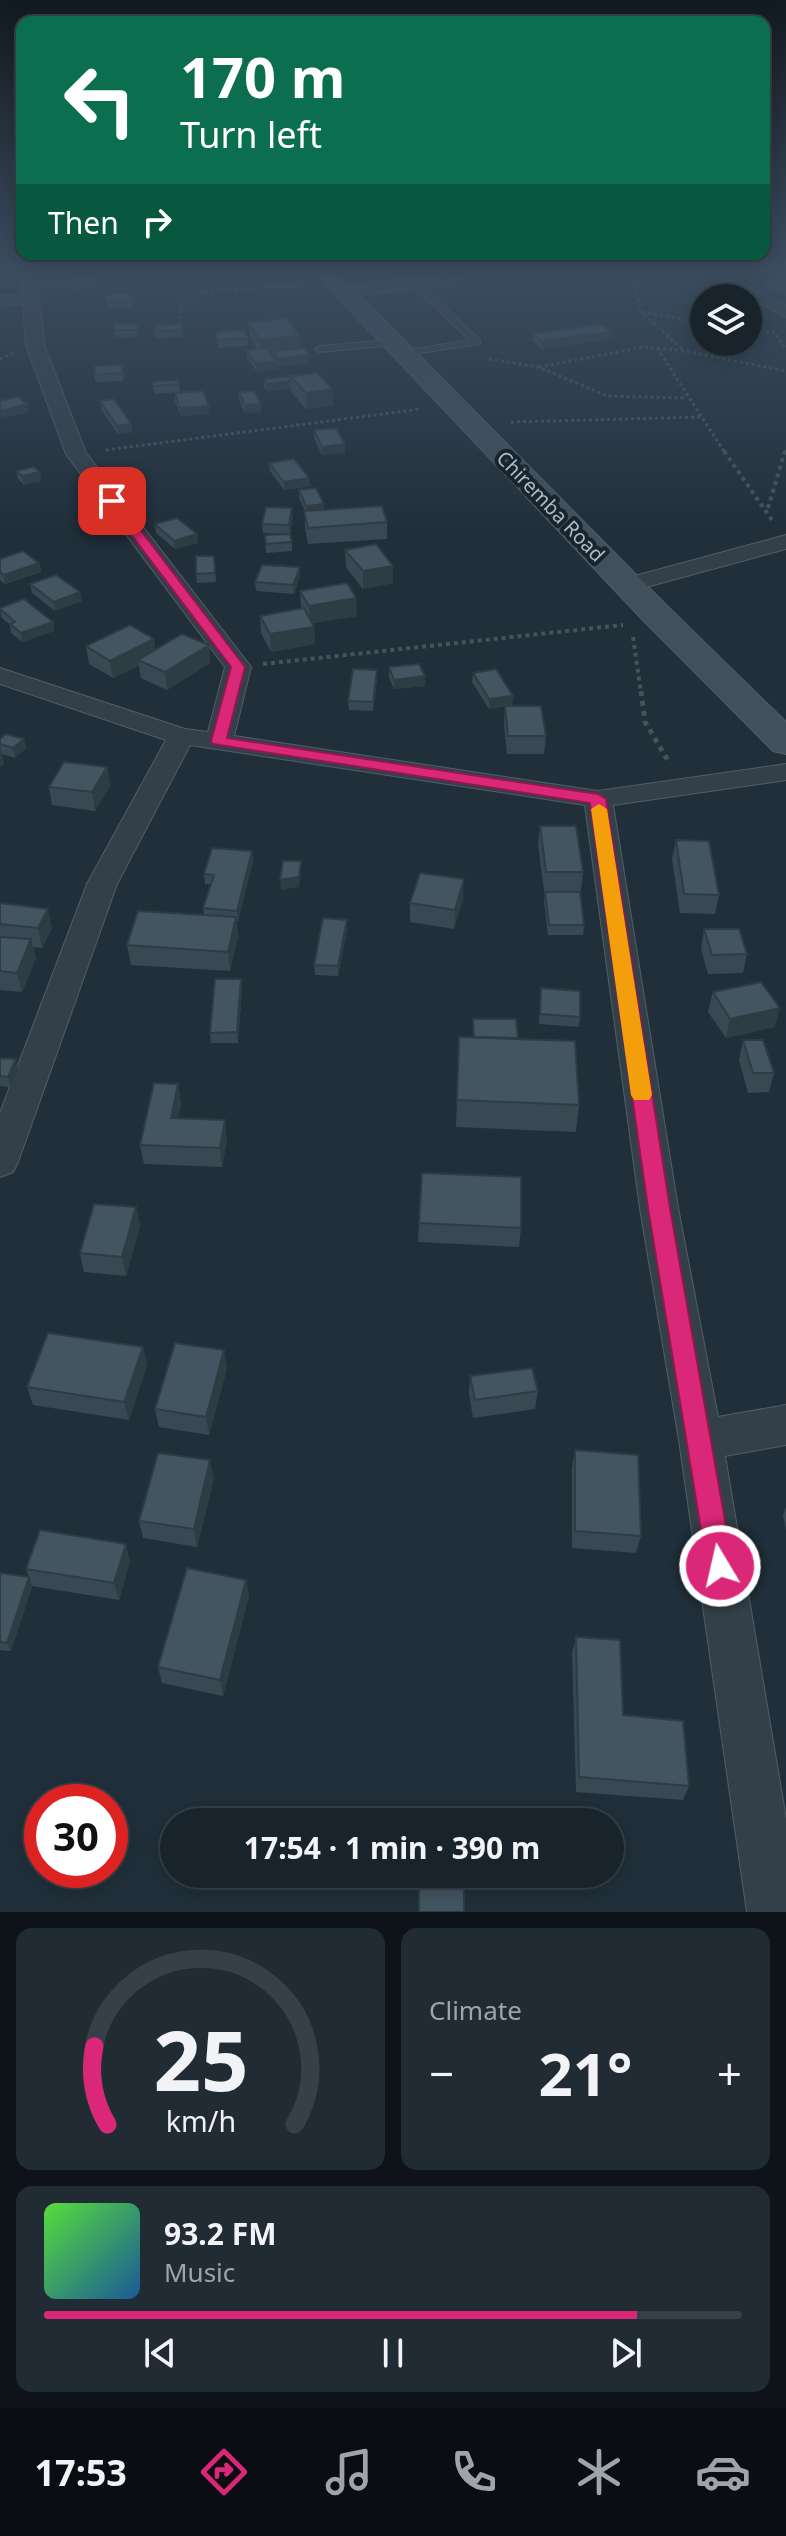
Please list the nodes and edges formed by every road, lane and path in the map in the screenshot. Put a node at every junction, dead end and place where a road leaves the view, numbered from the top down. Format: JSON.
{"nodes":[{"id":1,"x":39,"y":355,"type":"edge"},
{"id":2,"x":405,"y":355,"type":"edge"},
{"id":3,"x":470,"y":355,"type":"edge"},
{"id":4,"x":600,"y":355,"type":"edge"},
{"id":5,"x":661,"y":355,"type":"edge"},
{"id":6,"x":706,"y":355,"type":"edge"},
{"id":7,"x":538,"y":367,"type":"junction"},
{"id":8,"x":786,"y":371,"type":"edge"},
{"id":9,"x":686,"y":398,"type":"junction"},
{"id":10,"x":449,"y":401,"type":"junction"},
{"id":11,"x":702,"y":417,"type":"junction"},
{"id":12,"x":470,"y":422,"type":"junction"},
{"id":13,"x":786,"y":448,"type":"edge"},
{"id":14,"x":76,"y":454,"type":"junction"},
{"id":15,"x":768,"y":508,"type":"junction"},
{"id":16,"x":784,"y":542,"type":"edge"},
{"id":17,"x":628,"y":585,"type":"junction"},
{"id":18,"x":238,"y":667,"type":"junction"},
{"id":19,"x":0,"y":676,"type":"edge"},
{"id":20,"x":181,"y":736,"type":"junction"},
{"id":21,"x":219,"y":741,"type":"junction"},
{"id":22,"x":786,"y":743,"type":"edge"},
{"id":23,"x":786,"y":772,"type":"edge"},
{"id":24,"x":685,"y":789,"type":"junction"},
{"id":25,"x":598,"y":799,"type":"junction"},
{"id":26,"x":0,"y":1162,"type":"edge"},
{"id":27,"x":786,"y":1425,"type":"edge"},
{"id":28,"x":701,"y":1440,"type":"junction"},
{"id":29,"x":774,"y":1912,"type":"edge"}],
"edges":[{"from":1,"to":14,"type":"street"},
{"from":2,"to":10,"type":"main road","name":"Chiremba Road"},
{"from":3,"to":7,"type":"path"},
{"from":4,"to":7,"type":"path"},
{"from":5,"to":9,"type":"path"},
{"from":6,"to":8,"type":"path"},
{"from":7,"to":9,"type":"path"},
{"from":9,"to":11,"type":"path"},
{"from":10,"to":12,"type":"main road","name":"Chiremba Road"},
{"from":10,"to":14,"type":"path"},
{"from":11,"to":12,"type":"path"},
{"from":11,"to":15,"type":"path"},
{"from":12,"to":17,"type":"main road","name":"Chiremba Road"},
{"from":13,"to":15,"type":"path"},
{"from":14,"to":18,"type":"street"},
{"from":15,"to":16,"type":"path"},
{"from":16,"to":17,"type":"street"},
{"from":17,"to":22,"type":"main road","name":"Chiremba Road"},
{"from":18,"to":21,"type":"street"},
{"from":18,"to":24,"type":"path"},
{"from":19,"to":20,"type":"street"},
{"from":20,"to":21,"type":"street"},
{"from":20,"to":26,"type":"street"},
{"from":21,"to":25,"type":"street"},
{"from":23,"to":24,"type":"street"},
{"from":24,"to":25,"type":"street"},
{"from":25,"to":28,"type":"street"},
{"from":27,"to":28,"type":"street"},
{"from":28,"to":29,"type":"street"}]}
